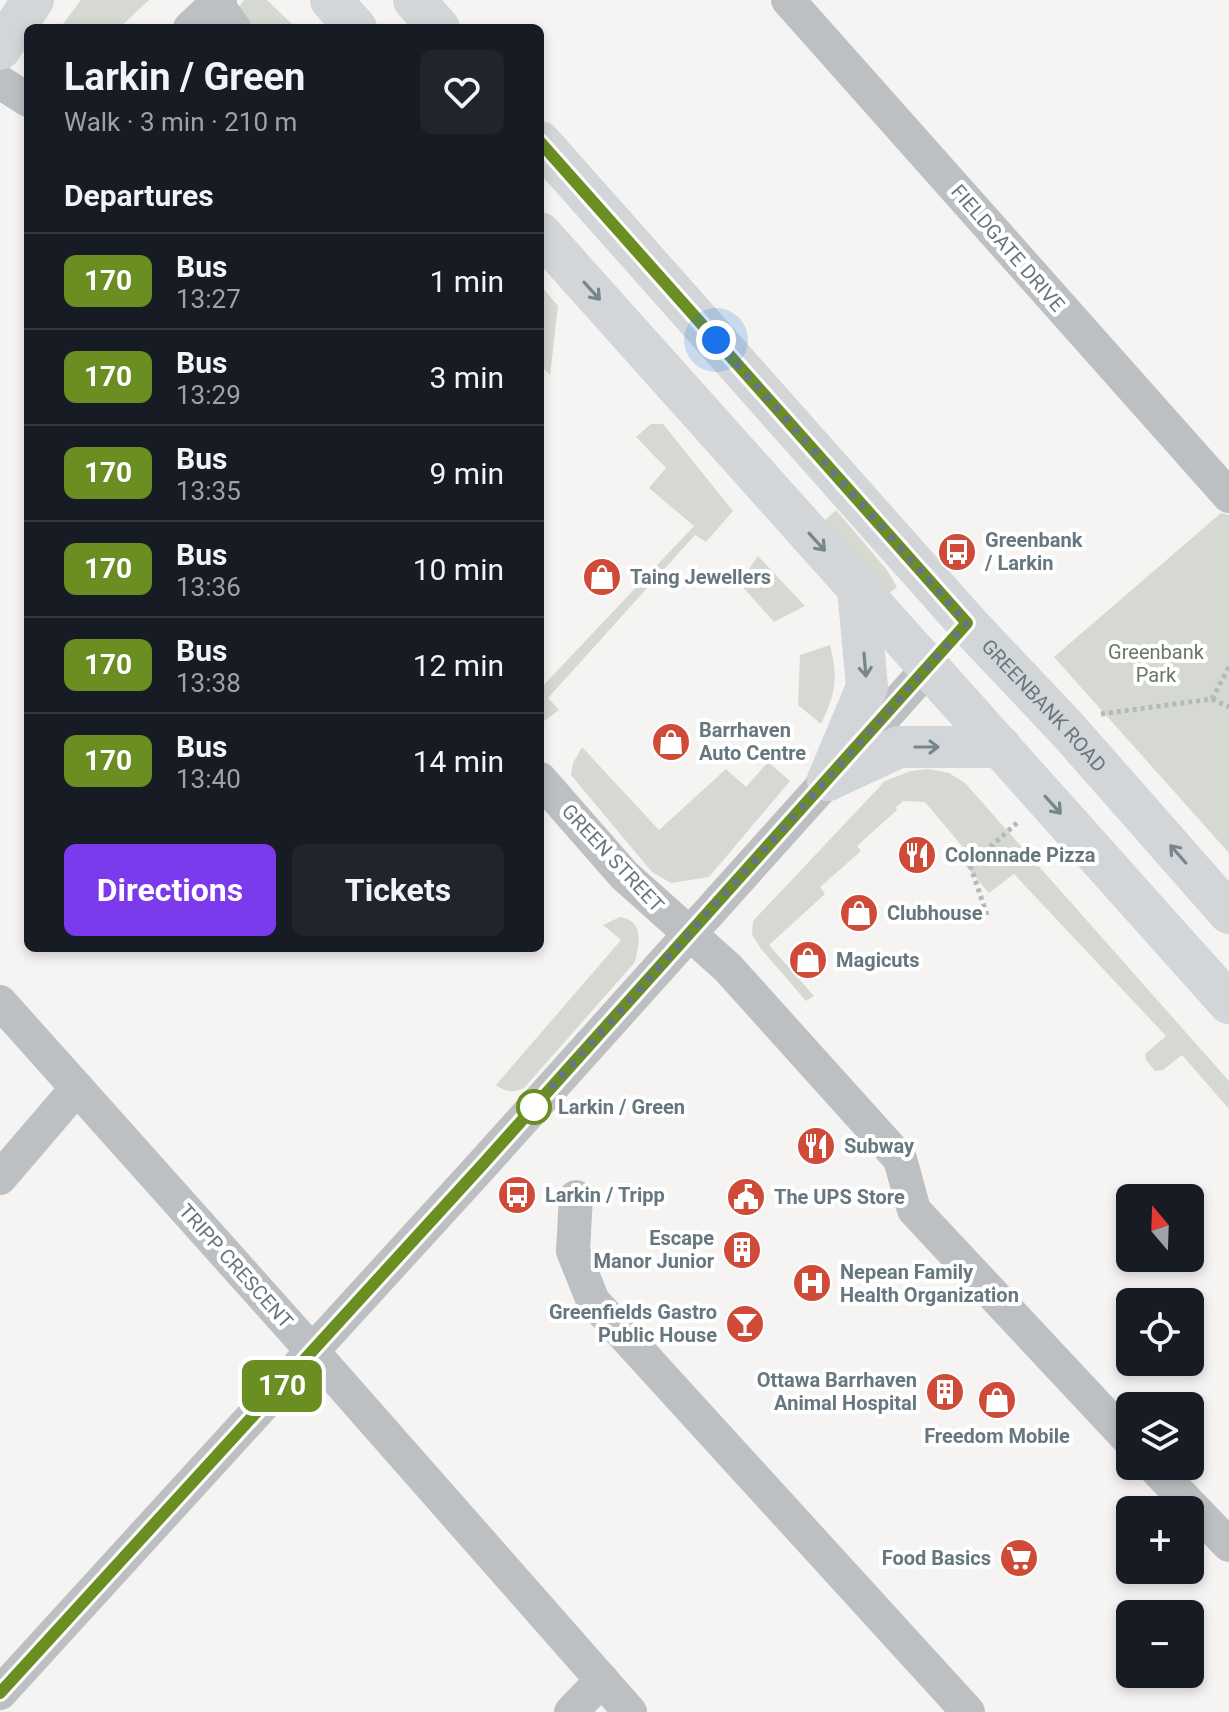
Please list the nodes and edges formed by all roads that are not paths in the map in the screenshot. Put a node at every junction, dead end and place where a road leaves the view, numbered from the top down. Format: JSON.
{"nodes":[{"id":1,"x":33,"y":0,"type":"edge"},
{"id":2,"x":331,"y":0,"type":"edge"},
{"id":3,"x":414,"y":0,"type":"edge"},
{"id":4,"x":788,"y":0,"type":"edge"},
{"id":5,"x":223,"y":11,"type":"edge"},
{"id":6,"x":198,"y":24,"type":"edge"},
{"id":7,"x":352,"y":24,"type":"edge"},
{"id":8,"x":435,"y":24,"type":"edge"},
{"id":9,"x":0,"y":49,"type":"edge"},
{"id":10,"x":0,"y":82,"type":"edge"},
{"id":11,"x":24,"y":97,"type":"edge"},
{"id":12,"x":544,"y":147,"type":"edge"},
{"id":13,"x":544,"y":237,"type":"edge"},
{"id":14,"x":1229,"y":496,"type":"edge"},
{"id":15,"x":858,"y":588,"type":"junction"},
{"id":16,"x":967,"y":623,"type":"junction"},
{"id":17,"x":930,"y":666,"type":"junction"},
{"id":18,"x":1001,"y":747,"type":"junction"},
{"id":19,"x":828,"y":780,"type":"junction"},
{"id":20,"x":544,"y":784,"type":"edge"},
{"id":21,"x":1229,"y":913,"type":"edge"},
{"id":22,"x":689,"y":934,"type":"junction"},
{"id":23,"x":0,"y":1002,"type":"edge"},
{"id":24,"x":1229,"y":1003,"type":"edge"},
{"id":25,"x":77,"y":1088,"type":"junction"},
{"id":26,"x":0,"y":1178,"type":"edge"},
{"id":27,"x":576,"y":1197,"type":"dead end"},
{"id":28,"x":313,"y":1352,"type":"junction"},
{"id":29,"x":1116,"y":1426,"type":"edge"},
{"id":30,"x":1166,"y":1480,"type":"edge"},
{"id":31,"x":1229,"y":1545,"type":"edge"},
{"id":32,"x":602,"y":1680,"type":"junction"},
{"id":33,"x":0,"y":1693,"type":"edge"},
{"id":34,"x":571,"y":1712,"type":"edge"},
{"id":35,"x":630,"y":1712,"type":"edge"},
{"id":36,"x":968,"y":1712,"type":"edge"}],
"edges":[{"from":1,"to":9,"type":"main road"},
{"from":2,"to":7,"type":"main road"},
{"from":3,"to":8,"type":"main road"},
{"from":4,"to":14,"type":"street","name":"FIELDGATE DRIVE"},
{"from":5,"to":6,"type":"street"},
{"from":10,"to":11,"type":"street"},
{"from":12,"to":16,"type":"main road","name":"GREENBANK ROAD"},
{"from":13,"to":15,"type":"main road","one_way":true},
{"from":15,"to":17,"type":"main road"},
{"from":15,"to":19,"type":"main road","one_way":true},
{"from":16,"to":17,"type":"main road"},
{"from":21,"to":16,"type":"main road","name":"GREENBANK ROAD","one_way":true},
{"from":17,"to":18,"type":"main road"},
{"from":17,"to":19,"type":"street"},
{"from":19,"to":18,"type":"main road","one_way":true},
{"from":18,"to":24,"type":"main road","one_way":true},
{"from":19,"to":22,"type":"street"},
{"from":20,"to":22,"type":"street","name":"GREEN STREET"},
{"from":22,"to":28,"type":"street"},
{"from":22,"to":29,"type":"street","name":"GREEN STREET"},
{"from":23,"to":25,"type":"street","name":"TRIPP CRESCENT"},
{"from":25,"to":26,"type":"street"},
{"from":25,"to":28,"type":"street","name":"TRIPP CRESCENT"},
{"from":27,"to":36,"type":"street"},
{"from":28,"to":32,"type":"street","name":"TRIPP CRESCENT"},
{"from":28,"to":33,"type":"street"},
{"from":30,"to":31,"type":"street"},
{"from":32,"to":34,"type":"street"},
{"from":32,"to":35,"type":"street","name":"TRIPP CRESCENT"}]}
